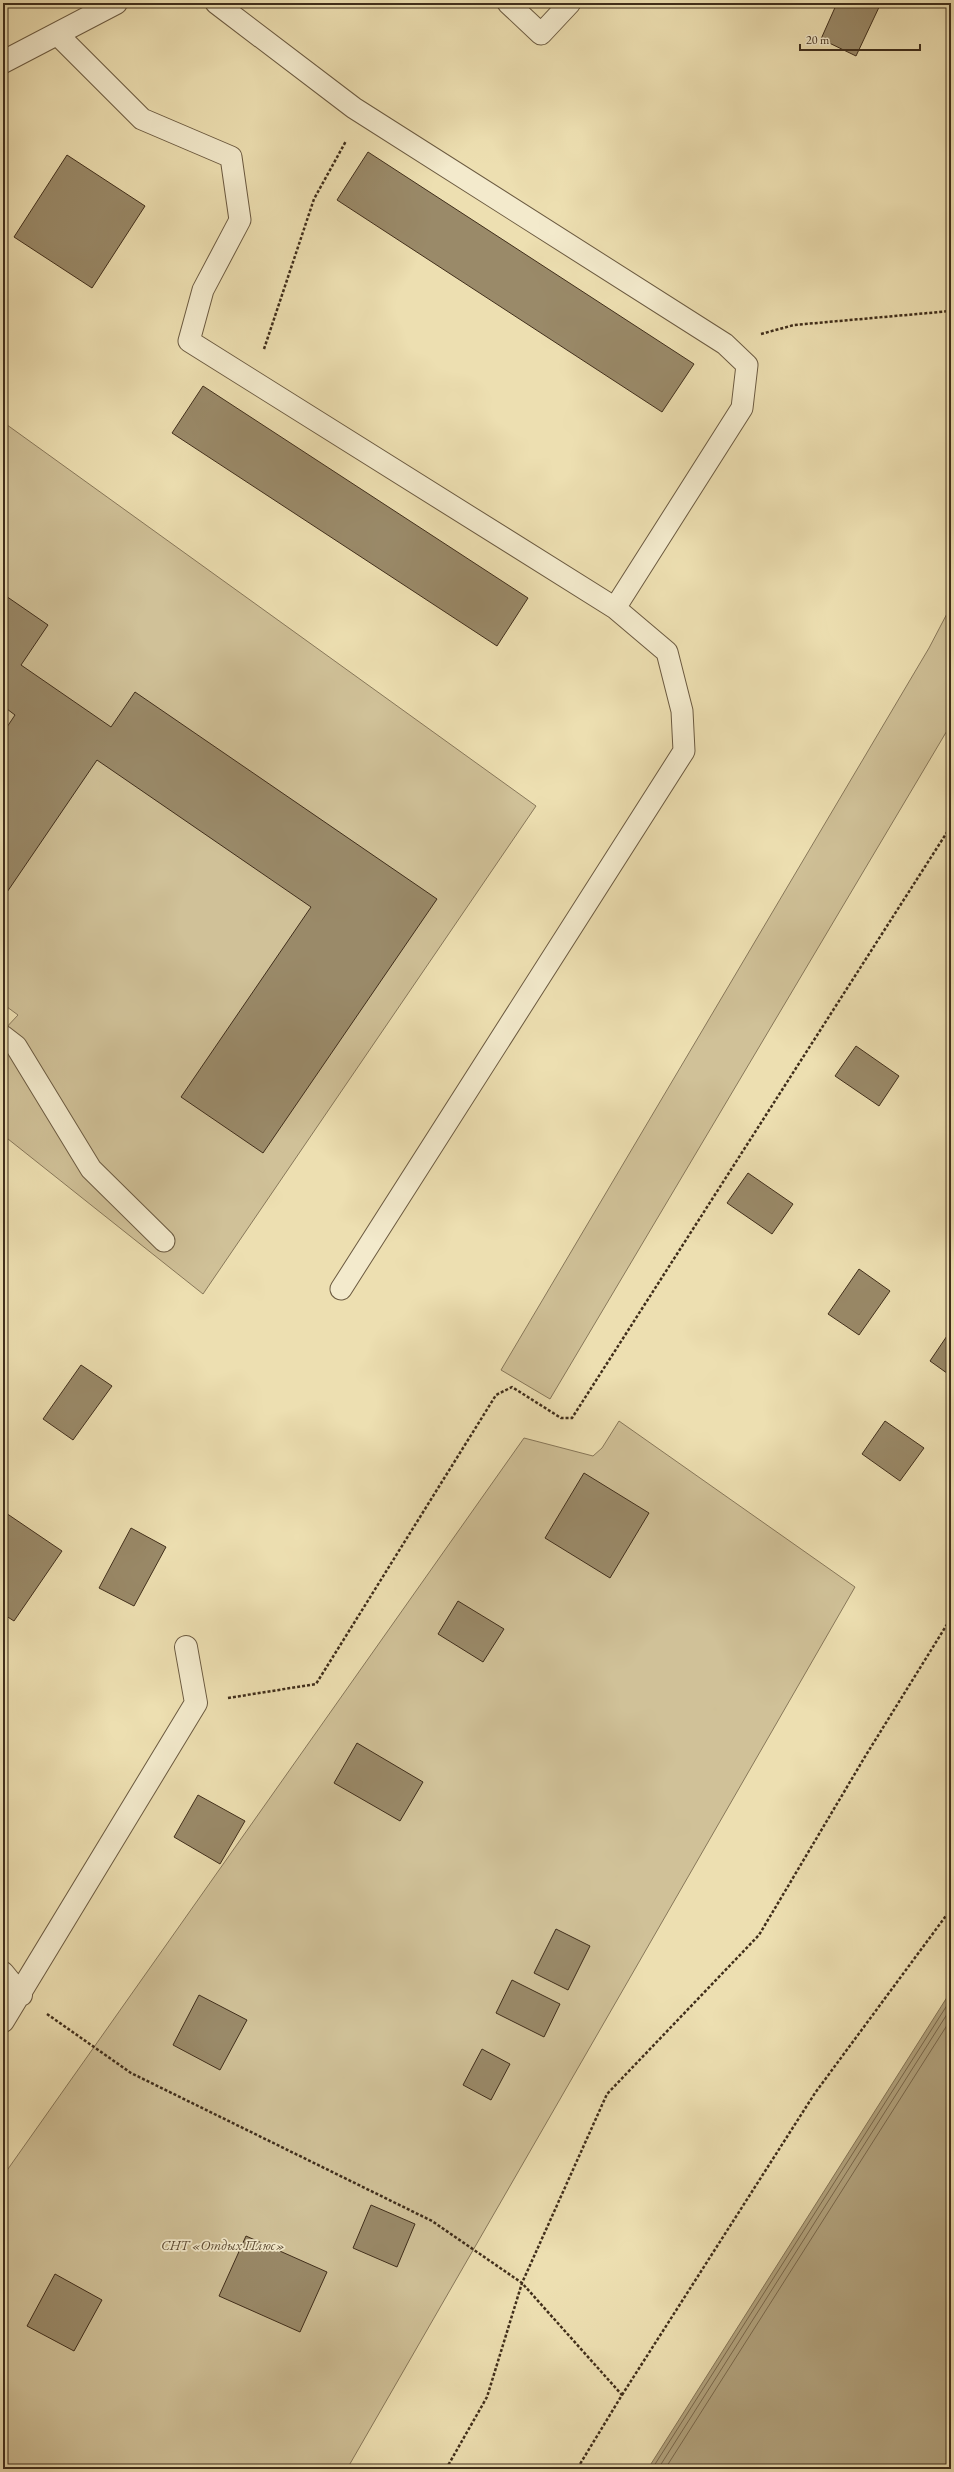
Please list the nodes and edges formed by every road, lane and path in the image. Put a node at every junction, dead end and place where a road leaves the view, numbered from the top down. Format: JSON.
{"nodes":[{"id":1,"x":116,"y":3,"type":"edge"},
{"id":2,"x":216,"y":3,"type":"edge"},
{"id":3,"x":508,"y":3,"type":"edge"},
{"id":4,"x":570,"y":3,"type":"edge"},
{"id":5,"x":58,"y":35,"type":"junction"},
{"id":6,"x":3,"y":62,"type":"edge"},
{"id":7,"x":361,"y":112,"type":"junction"},
{"id":8,"x":951,"y":311,"type":"edge"},
{"id":9,"x":725,"y":344,"type":"junction"},
{"id":10,"x":254,"y":382,"type":"junction"},
{"id":11,"x":615,"y":608,"type":"junction"},
{"id":12,"x":951,"y":826,"type":"edge"},
{"id":13,"x":3,"y":1036,"type":"edge"},
{"id":14,"x":164,"y":1242,"type":"dead end"},
{"id":15,"x":341,"y":1289,"type":"dead end"},
{"id":16,"x":951,"y":1618,"type":"edge"},
{"id":17,"x":186,"y":1647,"type":"dead end"},
{"id":18,"x":196,"y":1703,"type":"junction"},
{"id":19,"x":951,"y":1909,"type":"edge"},
{"id":20,"x":3,"y":1973,"type":"edge"},
{"id":21,"x":21,"y":1995,"type":"junction"},
{"id":22,"x":3,"y":2021,"type":"edge"},
{"id":23,"x":522,"y":2283,"type":"junction"},
{"id":24,"x":622,"y":2395,"type":"junction"},
{"id":25,"x":446,"y":2469,"type":"edge"},
{"id":26,"x":577,"y":2469,"type":"edge"}],
"edges":[{"from":1,"to":5,"type":"street"},
{"from":2,"to":7,"type":"lane"},
{"from":3,"to":4,"type":"lane"},
{"from":5,"to":6,"type":"street"},
{"from":5,"to":10,"type":"lane"},
{"from":7,"to":9,"type":"lane"},
{"from":7,"to":10,"type":"path"},
{"from":8,"to":9,"type":"path"},
{"from":9,"to":11,"type":"lane"},
{"from":10,"to":11,"type":"lane"},
{"from":11,"to":15,"type":"lane"},
{"from":12,"to":18,"type":"path"},
{"from":13,"to":14,"type":"lane"},
{"from":16,"to":23,"type":"path"},
{"from":17,"to":18,"type":"street"},
{"from":18,"to":21,"type":"street"},
{"from":19,"to":24,"type":"path"},
{"from":20,"to":21,"type":"street"},
{"from":21,"to":22,"type":"street"},
{"from":21,"to":23,"type":"path"},
{"from":23,"to":24,"type":"path"},
{"from":23,"to":25,"type":"path"},
{"from":24,"to":26,"type":"path"}]}
